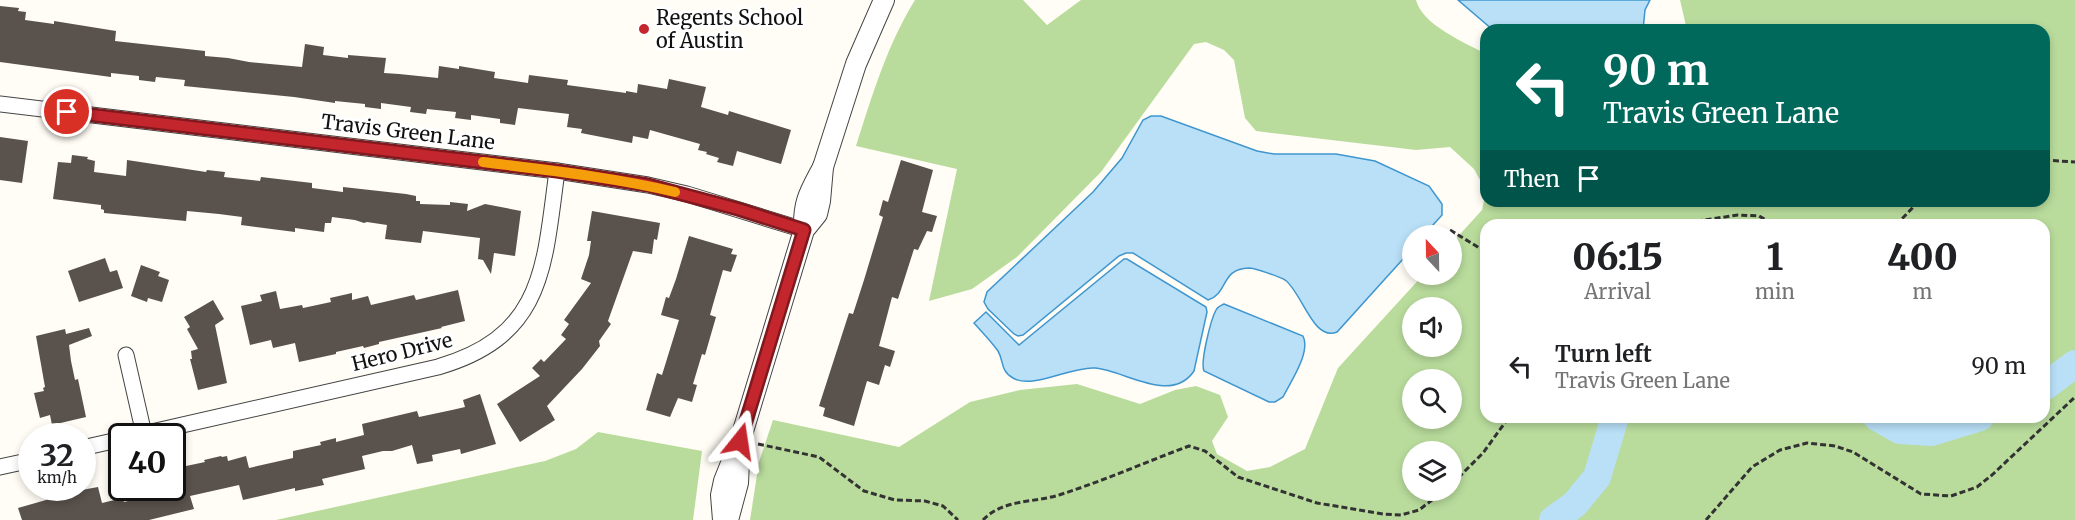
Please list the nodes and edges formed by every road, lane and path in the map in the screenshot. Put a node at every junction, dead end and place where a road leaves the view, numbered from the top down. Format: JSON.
{"nodes":[{"id":1,"x":884,"y":0,"type":"edge"},
{"id":2,"x":0,"y":104,"type":"edge"},
{"id":3,"x":2050,"y":160,"type":"edge"},
{"id":4,"x":2075,"y":162,"type":"edge"},
{"id":5,"x":557,"y":171,"type":"junction"},
{"id":6,"x":1913,"y":207,"type":"edge"},
{"id":7,"x":1711,"y":219,"type":"edge"},
{"id":8,"x":1764,"y":219,"type":"edge"},
{"id":9,"x":1902,"y":219,"type":"edge"},
{"id":10,"x":804,"y":230,"type":"junction"},
{"id":11,"x":1462,"y":237,"type":"edge"},
{"id":12,"x":1480,"y":248,"type":"edge"},
{"id":13,"x":126,"y":355,"type":"dead end"},
{"id":14,"x":2075,"y":397,"type":"edge"},
{"id":15,"x":2050,"y":421,"type":"edge"},
{"id":16,"x":137,"y":423,"type":"edge"},
{"id":17,"x":1505,"y":423,"type":"edge"},
{"id":18,"x":2048,"y":423,"type":"edge"},
{"id":19,"x":186,"y":424,"type":"edge"},
{"id":20,"x":749,"y":442,"type":"junction"},
{"id":21,"x":18,"y":463,"type":"edge"},
{"id":22,"x":0,"y":467,"type":"edge"},
{"id":23,"x":1462,"y":474,"type":"edge"},
{"id":24,"x":1431,"y":501,"type":"edge"},
{"id":25,"x":723,"y":520,"type":"edge"},
{"id":26,"x":728,"y":520,"type":"edge"},
{"id":27,"x":958,"y":520,"type":"edge"},
{"id":28,"x":982,"y":520,"type":"edge"},
{"id":29,"x":1706,"y":520,"type":"edge"}],
"edges":[{"from":1,"to":10,"type":"street"},
{"from":2,"to":5,"type":"street","name":"Travis Green Lane"},
{"from":3,"to":4,"type":"path"},
{"from":5,"to":10,"type":"street","name":"Travis Green Lane"},
{"from":5,"to":19,"type":"street","name":"Hero Drive"},
{"from":6,"to":9,"type":"path"},
{"from":7,"to":8,"type":"path"},
{"from":10,"to":20,"type":"street"},
{"from":11,"to":12,"type":"path"},
{"from":13,"to":16,"type":"street"},
{"from":14,"to":15,"type":"path"},
{"from":17,"to":23,"type":"path"},
{"from":18,"to":29,"type":"path"},
{"from":20,"to":25,"type":"street"},
{"from":20,"to":26,"type":"street"},
{"from":20,"to":27,"type":"path"},
{"from":21,"to":22,"type":"street"},
{"from":24,"to":28,"type":"path"}]}
